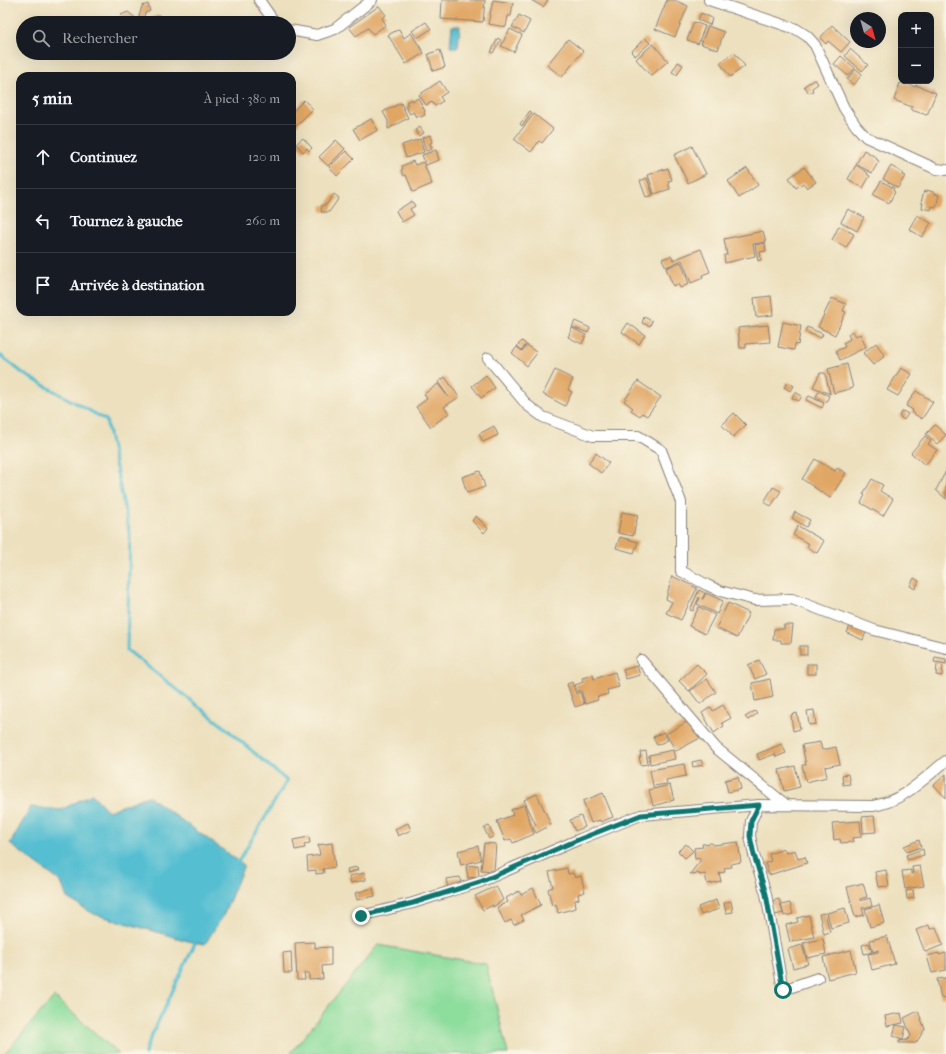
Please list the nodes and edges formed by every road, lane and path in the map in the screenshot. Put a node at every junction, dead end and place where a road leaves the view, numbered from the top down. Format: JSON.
{"nodes":[{"id":1,"x":259,"y":0,"type":"edge"},
{"id":2,"x":372,"y":0,"type":"edge"},
{"id":3,"x":709,"y":0,"type":"edge"},
{"id":4,"x":270,"y":16,"type":"edge"},
{"id":5,"x":296,"y":31,"type":"edge"},
{"id":6,"x":946,"y":170,"type":"edge"},
{"id":7,"x":488,"y":358,"type":"dead end"},
{"id":8,"x":946,"y":648,"type":"edge"},
{"id":9,"x":641,"y":660,"type":"dead end"},
{"id":10,"x":946,"y":761,"type":"edge"},
{"id":11,"x":786,"y":804,"type":"junction"},
{"id":12,"x":759,"y":805,"type":"junction"},
{"id":13,"x":361,"y":916,"type":"dead end"},
{"id":14,"x":818,"y":978,"type":"dead end"}],
"edges":[{"from":1,"to":4,"type":"street"},
{"from":2,"to":5,"type":"street"},
{"from":3,"to":6,"type":"street"},
{"from":7,"to":8,"type":"street"},
{"from":9,"to":11,"type":"street"},
{"from":10,"to":11,"type":"street"},
{"from":11,"to":12,"type":"street"},
{"from":12,"to":13,"type":"street"},
{"from":12,"to":14,"type":"street"}]}
